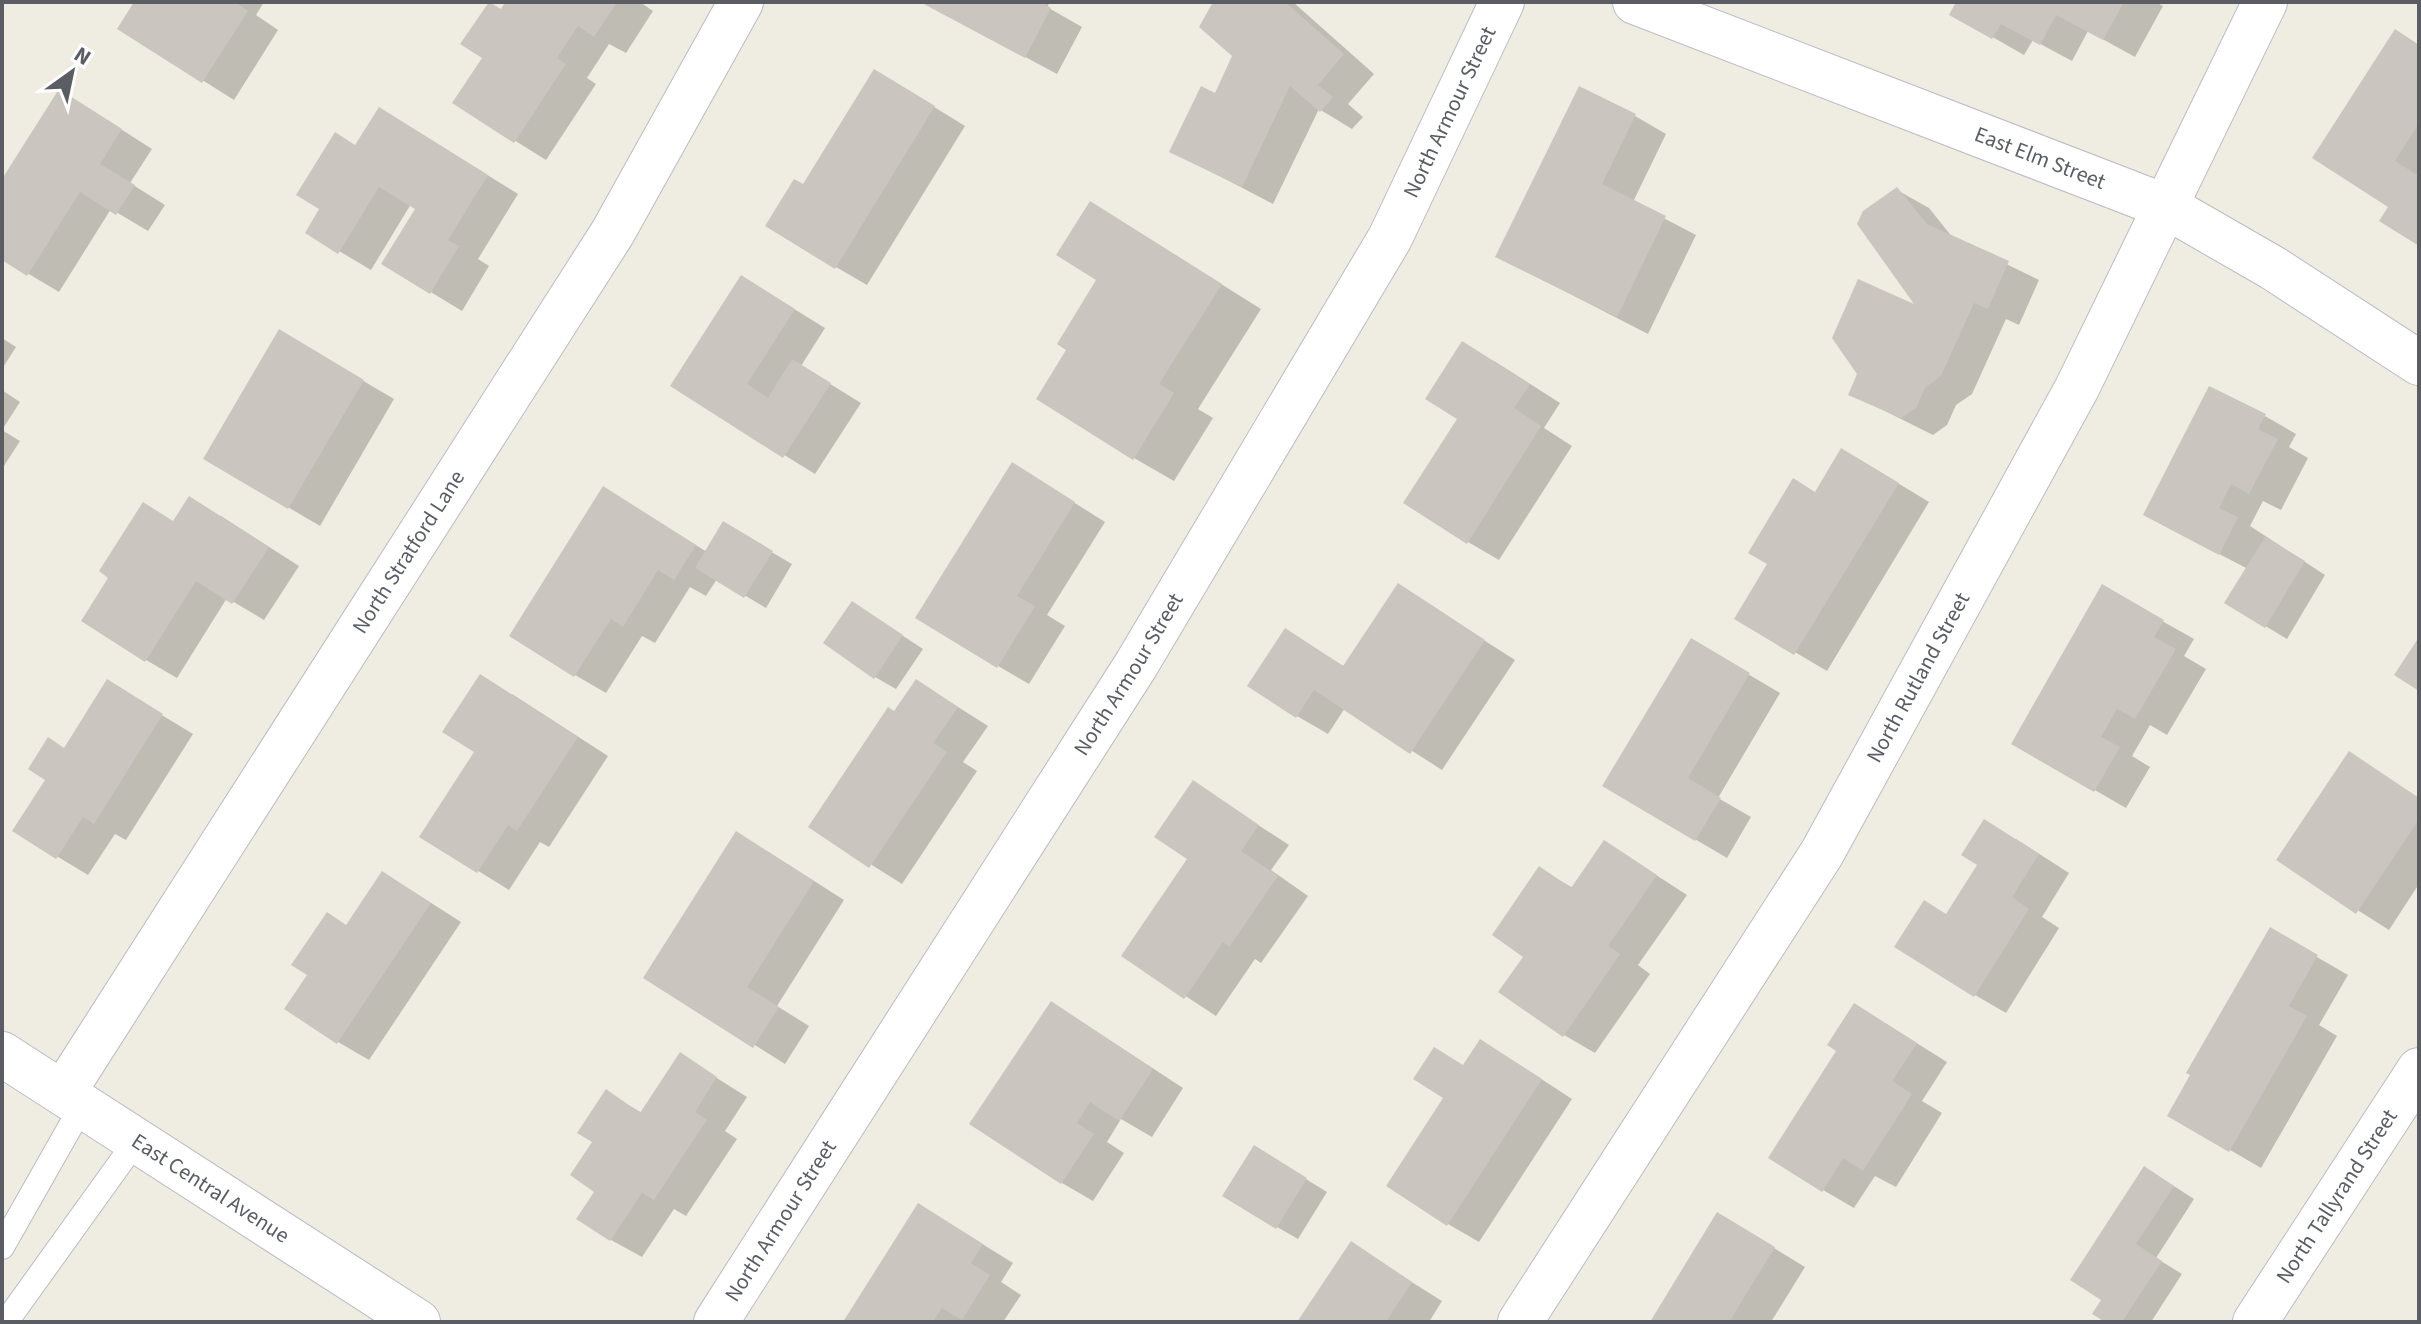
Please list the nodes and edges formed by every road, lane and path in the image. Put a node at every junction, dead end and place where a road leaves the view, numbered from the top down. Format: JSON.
{"nodes":[{"id":1,"x":741,"y":2,"type":"edge"},
{"id":2,"x":1502,"y":2,"type":"edge"},
{"id":3,"x":1635,"y":2,"type":"edge"},
{"id":4,"x":2265,"y":2,"type":"edge"},
{"id":5,"x":2167,"y":207,"type":"junction"},
{"id":6,"x":2419,"y":363,"type":"edge"},
{"id":7,"x":2,"y":1054,"type":"edge"},
{"id":8,"x":2419,"y":1070,"type":"edge"},
{"id":9,"x":72,"y":1099,"type":"junction"},
{"id":10,"x":136,"y":1141,"type":"junction"},
{"id":11,"x":2,"y":1247,"type":"edge"},
{"id":12,"x":6,"y":1322,"type":"edge"},
{"id":13,"x":418,"y":1322,"type":"edge"},
{"id":14,"x":716,"y":1322,"type":"edge"},
{"id":15,"x":1520,"y":1322,"type":"edge"},
{"id":16,"x":2255,"y":1322,"type":"edge"}],
"edges":[{"from":1,"to":9,"type":"street","name":"North Stratford Lane"},
{"from":2,"to":14,"type":"street","name":"North Armour Street"},
{"from":3,"to":5,"type":"street","name":"East Elm Street"},
{"from":4,"to":5,"type":"street","name":"North Rutland Street"},
{"from":5,"to":6,"type":"street","name":"East Elm Street"},
{"from":5,"to":15,"type":"street","name":"North Rutland Street"},
{"from":7,"to":9,"type":"street","name":"East Central Avenue"},
{"from":8,"to":16,"type":"street","name":"North Tallyrand Street"},
{"from":9,"to":10,"type":"street","name":"East Central Avenue"},
{"from":9,"to":11,"type":"lane"},
{"from":10,"to":12,"type":"lane"},
{"from":10,"to":13,"type":"street","name":"East Central Avenue"}]}
